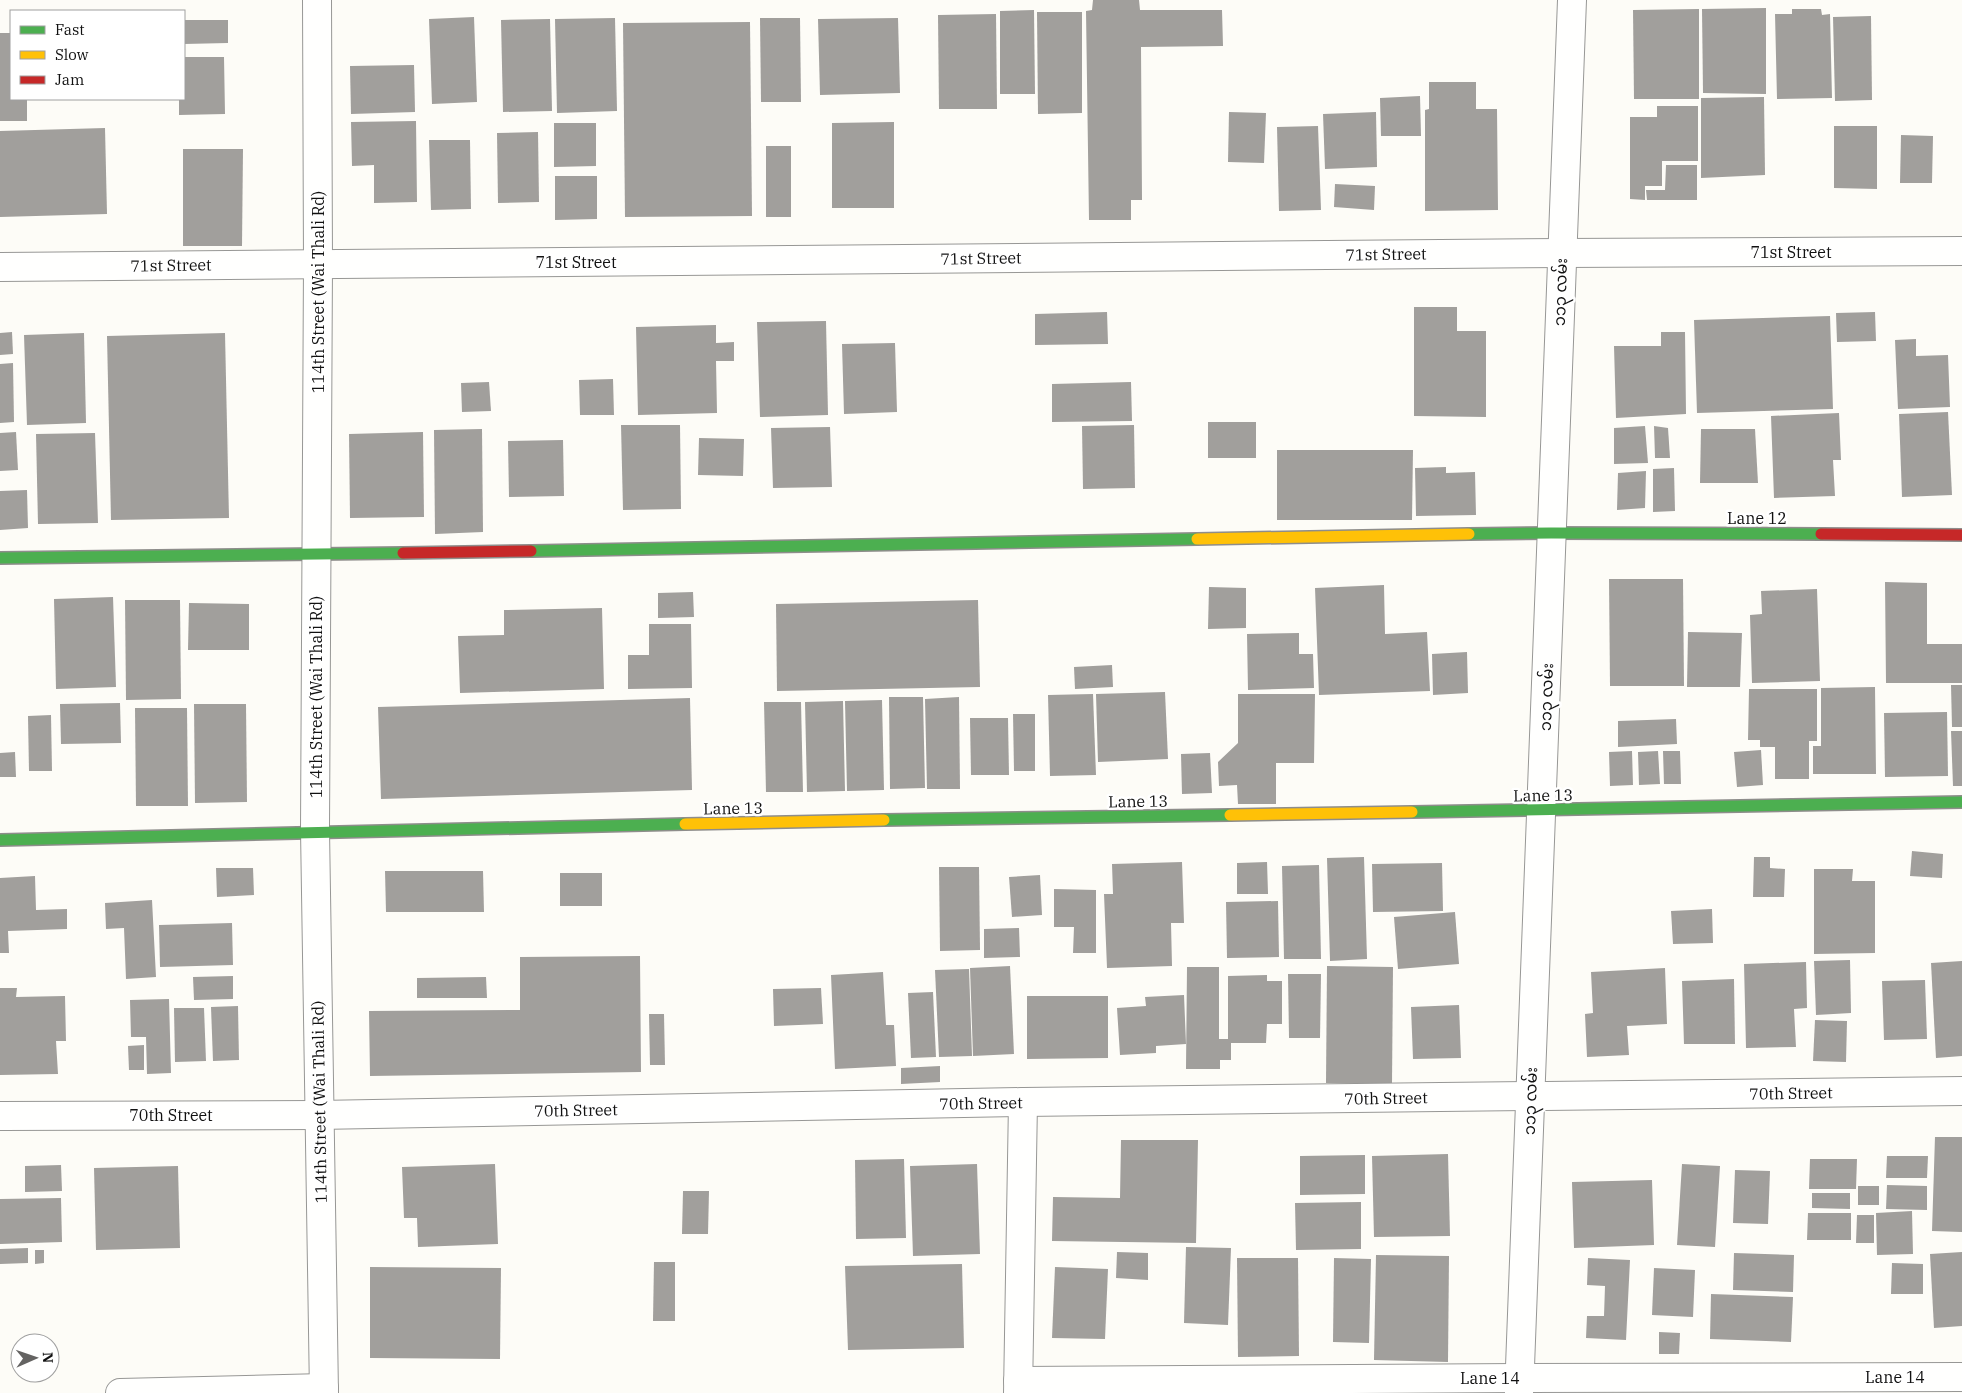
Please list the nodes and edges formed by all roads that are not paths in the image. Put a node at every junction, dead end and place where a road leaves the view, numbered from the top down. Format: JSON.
{"nodes":[{"id":1,"x":317,"y":0,"type":"edge"},
{"id":2,"x":1572,"y":0,"type":"edge"},
{"id":3,"x":1962,"y":251,"type":"edge"},
{"id":4,"x":1562,"y":253,"type":"junction"},
{"id":5,"x":318,"y":264,"type":"junction"},
{"id":6,"x":0,"y":268,"type":"edge"},
{"id":7,"x":1551,"y":533,"type":"junction"},
{"id":8,"x":1962,"y":535,"type":"edge"},
{"id":9,"x":316,"y":554,"type":"junction"},
{"id":10,"x":0,"y":558,"type":"edge"},
{"id":11,"x":1962,"y":802,"type":"edge"},
{"id":12,"x":1542,"y":812,"type":"junction"},
{"id":13,"x":315,"y":830,"type":"junction"},
{"id":14,"x":0,"y":840,"type":"edge"},
{"id":15,"x":1962,"y":1091,"type":"edge"},
{"id":16,"x":1530,"y":1097,"type":"junction"},
{"id":17,"x":1023,"y":1102,"type":"junction"},
{"id":18,"x":318,"y":1115,"type":"junction"},
{"id":19,"x":0,"y":1116,"type":"edge"},
{"id":20,"x":1962,"y":1377,"type":"edge"},
{"id":21,"x":1519,"y":1385,"type":"edge"},
{"id":22,"x":1018,"y":1387,"type":"edge"},
{"id":23,"x":324,"y":1390,"type":"edge"},
{"id":24,"x":120,"y":1393,"type":"edge"}],
"edges":[{"from":1,"to":5,"type":"street","name":"114th Street (Wai Thali Rd)"},
{"from":2,"to":4,"type":"street","name":"၁၁၃ လမ်း"},
{"from":3,"to":4,"type":"street","name":"71st Street"},
{"from":4,"to":5,"type":"street","name":"71st Street"},
{"from":4,"to":7,"type":"street","name":"၁၁၃ လမ်း"},
{"from":5,"to":6,"type":"street","name":"71st Street"},
{"from":5,"to":9,"type":"street","name":"114th Street (Wai Thali Rd)"},
{"from":7,"to":8,"type":"street","name":"Lane 12"},
{"from":7,"to":9,"type":"street","name":"Lane 12"},
{"from":7,"to":12,"type":"street","name":"၁၁၃ လမ်း"},
{"from":9,"to":10,"type":"street","name":"Lane 12"},
{"from":9,"to":13,"type":"street","name":"114th Street (Wai Thali Rd)"},
{"from":11,"to":12,"type":"street","name":"Lane 13"},
{"from":12,"to":13,"type":"street","name":"Lane 13"},
{"from":12,"to":16,"type":"street","name":"၁၁၃ လမ်း"},
{"from":13,"to":14,"type":"street","name":"Lane 13"},
{"from":13,"to":18,"type":"street","name":"114th Street (Wai Thali Rd)"},
{"from":15,"to":16,"type":"street","name":"70th Street"},
{"from":16,"to":17,"type":"street","name":"70th Street"},
{"from":16,"to":21,"type":"street","name":"၁၁၃ လမ်း"},
{"from":17,"to":18,"type":"street","name":"70th Street"},
{"from":17,"to":22,"type":"street"},
{"from":18,"to":19,"type":"street","name":"70th Street"},
{"from":18,"to":23,"type":"street","name":"114th Street (Wai Thali Rd)"},
{"from":20,"to":21,"type":"street","name":"Lane 14"},
{"from":21,"to":22,"type":"street","name":"Lane 14"},
{"from":23,"to":24,"type":"street"}]}
